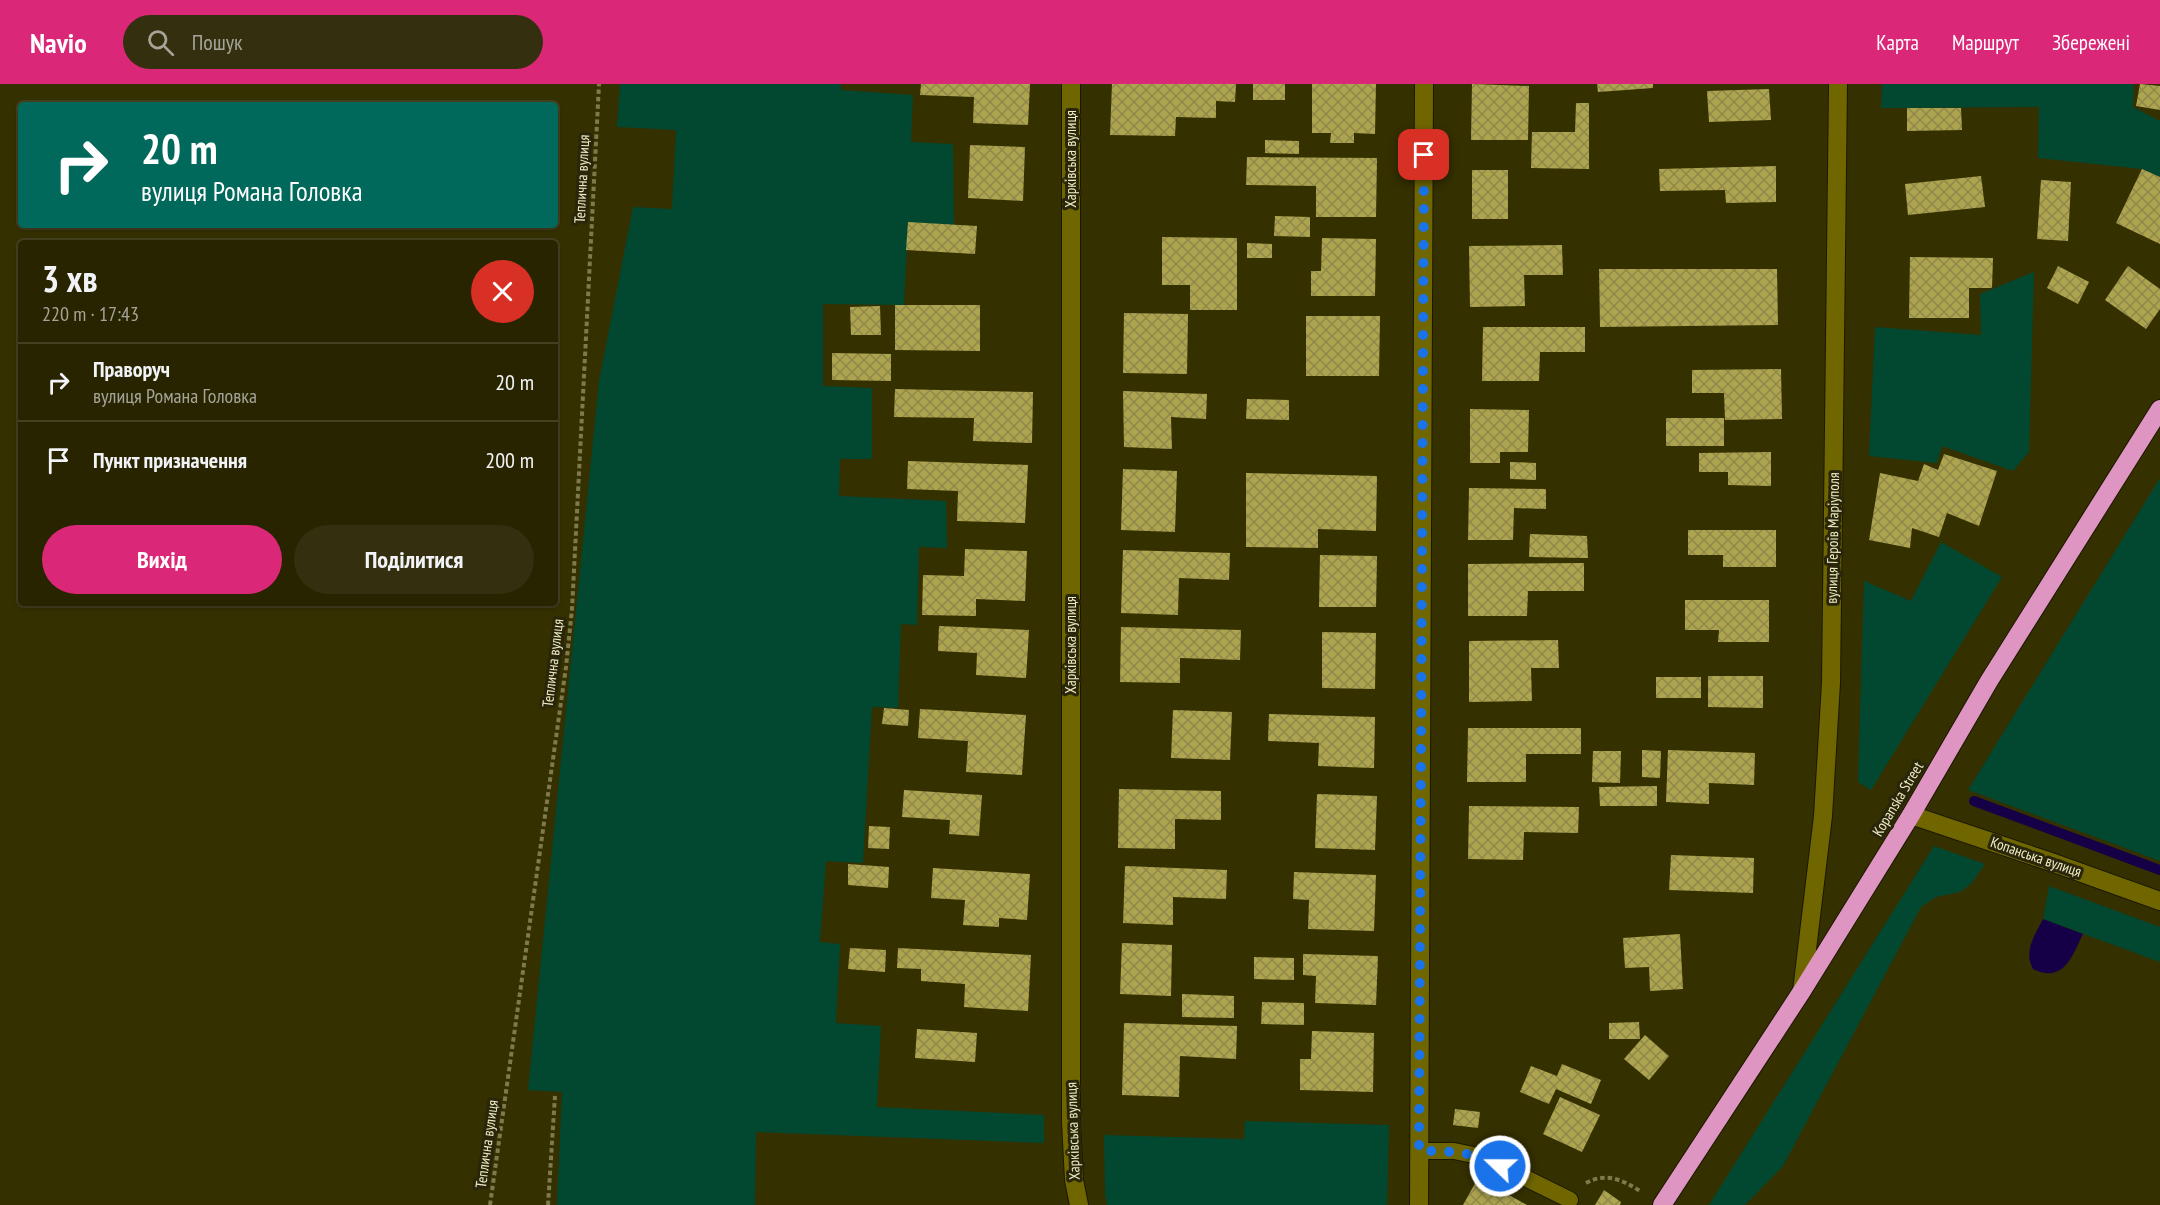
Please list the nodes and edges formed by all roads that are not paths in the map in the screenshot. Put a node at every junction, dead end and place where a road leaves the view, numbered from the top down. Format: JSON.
{"nodes":[{"id":1,"x":1071,"y":84,"type":"edge"},
{"id":2,"x":1424,"y":84,"type":"edge"},
{"id":3,"x":1838,"y":84,"type":"edge"},
{"id":4,"x":2160,"y":409,"type":"edge"},
{"id":5,"x":1911,"y":815,"type":"junction"},
{"id":6,"x":2160,"y":901,"type":"edge"},
{"id":7,"x":1802,"y":991,"type":"junction"},
{"id":8,"x":1419,"y":1151,"type":"junction"},
{"id":9,"x":1570,"y":1200,"type":"road end"},
{"id":10,"x":1079,"y":1205,"type":"edge"},
{"id":11,"x":1419,"y":1205,"type":"edge"},
{"id":12,"x":1662,"y":1205,"type":"edge"}],
"edges":[{"from":1,"to":10,"type":"street","name":"Харківська вулиця"},
{"from":2,"to":8,"type":"street"},
{"from":3,"to":7,"type":"street","name":"вулиця Героїв Маріуполя"},
{"from":4,"to":5,"type":"highway","name":"Kopanska Street"},
{"from":5,"to":6,"type":"street","name":"Копанська вулиця"},
{"from":5,"to":7,"type":"highway","name":"Kopanska Street"},
{"from":7,"to":12,"type":"highway","name":"Kopanska Street"},
{"from":8,"to":9,"type":"lane"},
{"from":8,"to":11,"type":"street"}]}
